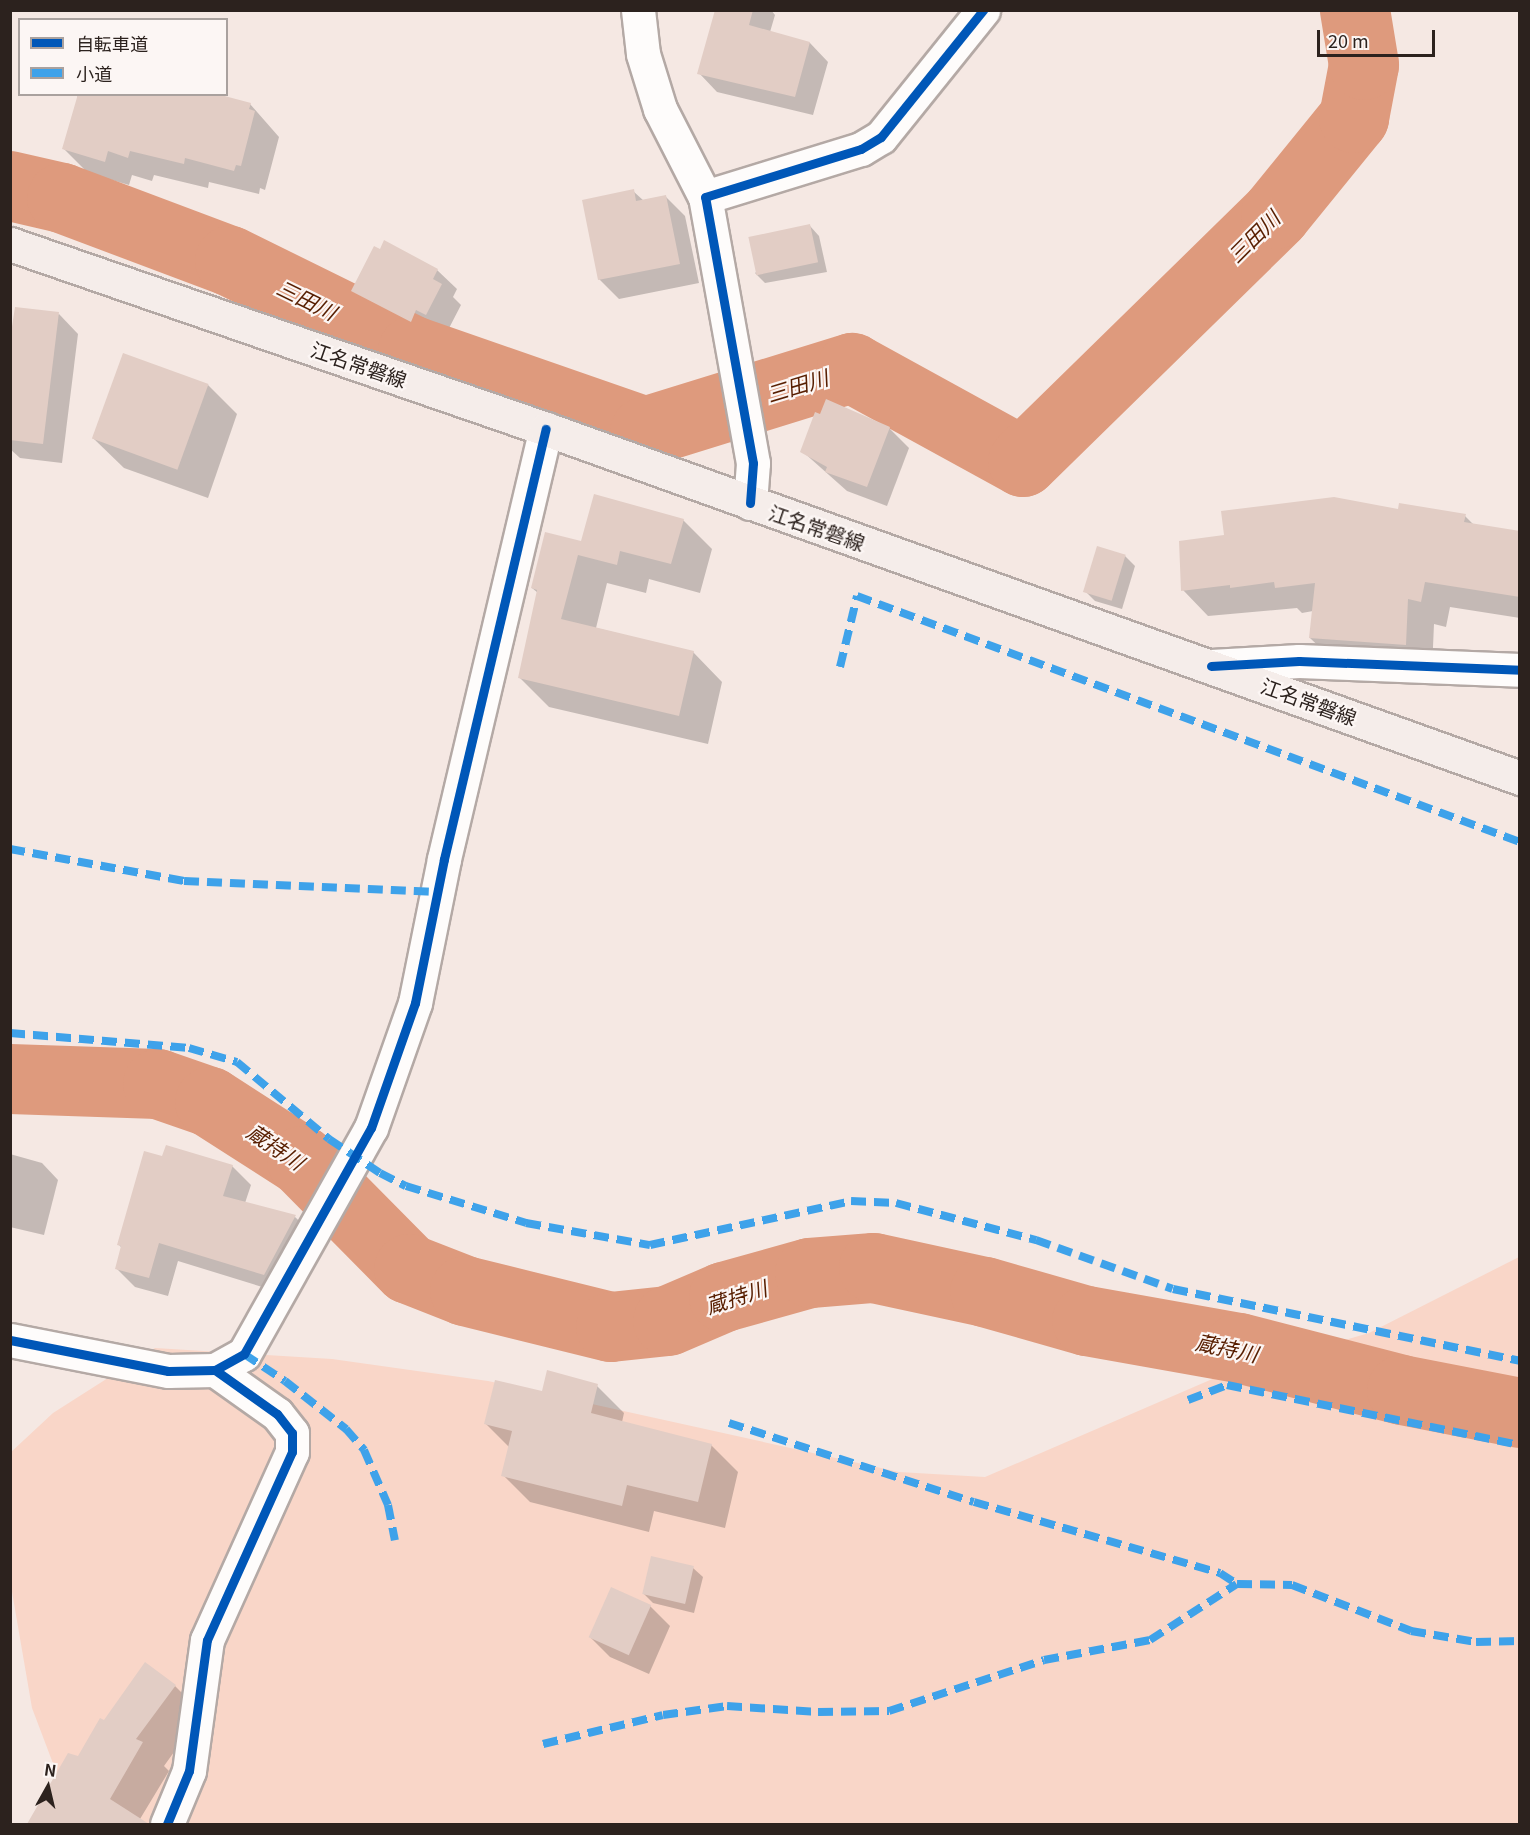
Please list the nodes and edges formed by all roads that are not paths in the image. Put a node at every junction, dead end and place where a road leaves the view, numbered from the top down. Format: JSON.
{"nodes":[{"id":1,"x":638,"y":10,"type":"edge"},
{"id":2,"x":983,"y":10,"type":"edge"},
{"id":3,"x":705,"y":197,"type":"junction"},
{"id":4,"x":10,"y":244,"type":"edge"},
{"id":5,"x":546,"y":429,"type":"junction"},
{"id":6,"x":750,"y":503,"type":"junction"},
{"id":7,"x":1211,"y":666,"type":"junction"},
{"id":8,"x":1520,"y":670,"type":"edge"},
{"id":9,"x":1520,"y":778,"type":"edge"},
{"id":10,"x":10,"y":1340,"type":"edge"},
{"id":11,"x":215,"y":1370,"type":"junction"},
{"id":12,"x":167,"y":1824,"type":"edge"}],
"edges":[{"from":1,"to":3,"type":"street"},
{"from":2,"to":3,"type":"street"},
{"from":3,"to":6,"type":"street"},
{"from":4,"to":5,"type":"main road","name":"江名常磐線"},
{"from":5,"to":6,"type":"main road","name":"江名常磐線"},
{"from":5,"to":11,"type":"street"},
{"from":6,"to":7,"type":"main road","name":"江名常磐線"},
{"from":7,"to":8,"type":"street"},
{"from":7,"to":9,"type":"main road","name":"江名常磐線"},
{"from":10,"to":11,"type":"street"},
{"from":11,"to":12,"type":"street"}]}
